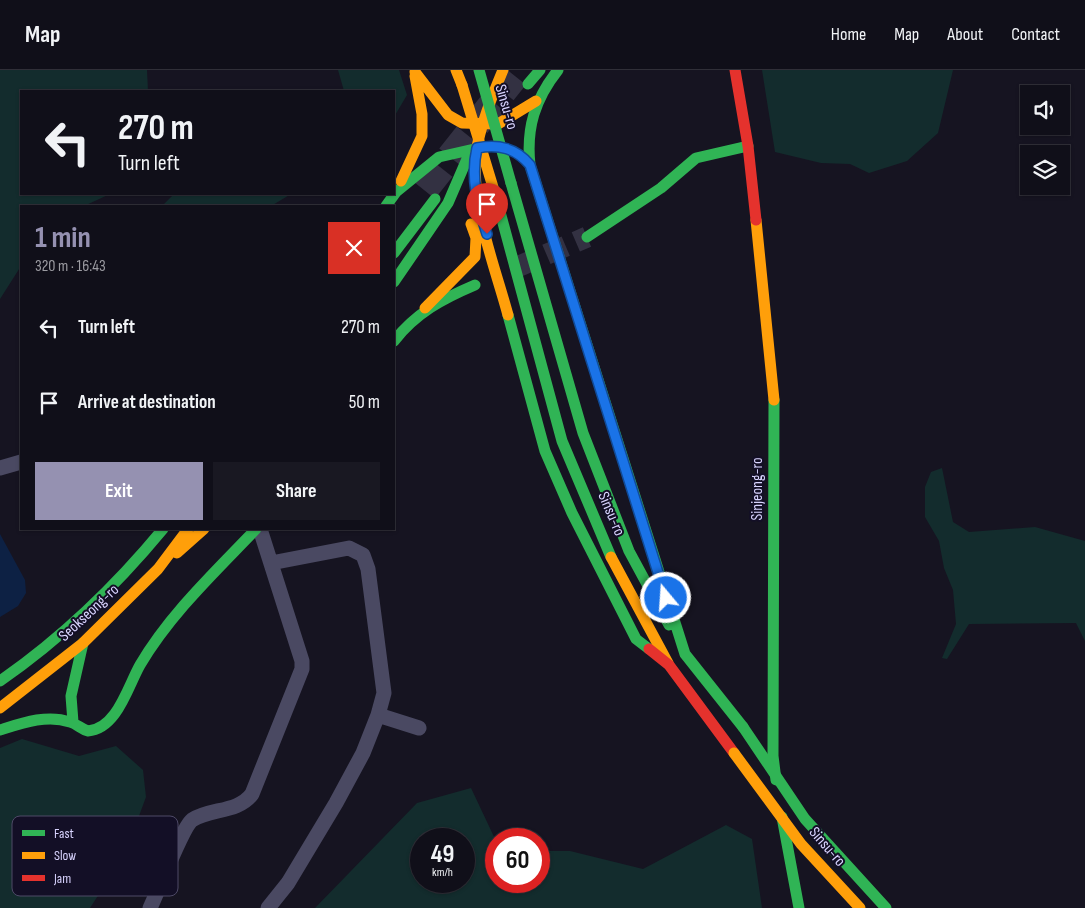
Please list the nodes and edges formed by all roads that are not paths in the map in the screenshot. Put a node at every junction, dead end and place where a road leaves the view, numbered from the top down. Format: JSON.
{"nodes":[{"id":1,"x":456,"y":70,"type":"edge"},
{"id":2,"x":479,"y":70,"type":"edge"},
{"id":3,"x":488,"y":70,"type":"edge"},
{"id":4,"x":503,"y":70,"type":"edge"},
{"id":5,"x":540,"y":70,"type":"edge"},
{"id":6,"x":735,"y":70,"type":"edge"},
{"id":7,"x":414,"y":71,"type":"edge"},
{"id":8,"x":554,"y":74,"type":"edge"},
{"id":9,"x":528,"y":84,"type":"dead end"},
{"id":10,"x":536,"y":101,"type":"junction"},
{"id":11,"x":481,"y":124,"type":"junction"},
{"id":12,"x":748,"y":146,"type":"junction"},
{"id":13,"x":474,"y":149,"type":"junction"},
{"id":14,"x":530,"y":165,"type":"junction"},
{"id":15,"x":430,"y":182,"type":"tunnel mouth"},
{"id":16,"x":396,"y":192,"type":"junction"},
{"id":17,"x":448,"y":203,"type":"junction"},
{"id":18,"x":470,"y":223,"type":"junction"},
{"id":19,"x":431,"y":231,"type":"junction"},
{"id":20,"x":587,"y":237,"type":"tunnel mouth"},
{"id":21,"x":492,"y":251,"type":"junction"},
{"id":22,"x":395,"y":253,"type":"edge"},
{"id":23,"x":395,"y":281,"type":"edge"},
{"id":24,"x":476,"y":285,"type":"dead end"},
{"id":25,"x":424,"y":308,"type":"junction"},
{"id":26,"x":395,"y":340,"type":"edge"},
{"id":27,"x":20,"y":462,"type":"edge"},
{"id":28,"x":0,"y":468,"type":"edge"},
{"id":29,"x":157,"y":530,"type":"edge"},
{"id":30,"x":163,"y":530,"type":"edge"},
{"id":31,"x":187,"y":530,"type":"edge"},
{"id":32,"x":203,"y":530,"type":"edge"},
{"id":33,"x":257,"y":530,"type":"edge"},
{"id":34,"x":258,"y":530,"type":"edge"},
{"id":35,"x":146,"y":551,"type":"junction"},
{"id":36,"x":271,"y":563,"type":"junction"},
{"id":37,"x":158,"y":569,"type":"junction"},
{"id":38,"x":83,"y":643,"type":"junction"},
{"id":39,"x":685,"y":654,"type":"junction"},
{"id":40,"x":669,"y":665,"type":"junction"},
{"id":41,"x":0,"y":681,"type":"edge"},
{"id":42,"x":0,"y":708,"type":"edge"},
{"id":43,"x":378,"y":716,"type":"junction"},
{"id":44,"x":73,"y":722,"type":"junction"},
{"id":45,"x":419,"y":728,"type":"dead end"},
{"id":46,"x":0,"y":730,"type":"edge"},
{"id":47,"x":178,"y":845,"type":"edge"},
{"id":48,"x":155,"y":896,"type":"edge"},
{"id":49,"x":150,"y":908,"type":"edge"},
{"id":50,"x":268,"y":908,"type":"edge"},
{"id":51,"x":798,"y":908,"type":"edge"},
{"id":52,"x":860,"y":908,"type":"edge"},
{"id":53,"x":886,"y":908,"type":"edge"}],
"edges":[{"from":1,"to":40,"type":"main road","name":"Sinsu-ro","bridge":true},
{"from":2,"to":39,"type":"main road","name":"Sinsu-ro","bridge":true},
{"from":3,"to":11,"type":"main road"},
{"from":4,"to":8,"type":"main road"},
{"from":4,"to":11,"type":"main road"},
{"from":5,"to":9,"type":"main road"},
{"from":6,"to":12,"type":"main road","name":"Sinjeong-ro"},
{"from":7,"to":11,"type":"main road"},
{"from":7,"to":16,"type":"main road"},
{"from":8,"to":10,"type":"main road"},
{"from":10,"to":11,"type":"main road"},
{"from":10,"to":14,"type":"main road"},
{"from":11,"to":13,"type":"main road"},
{"from":12,"to":20,"type":"main road"},
{"from":12,"to":51,"type":"main road","name":"Sinjeong-ro"},
{"from":13,"to":14,"type":"main road"},
{"from":13,"to":16,"type":"main road"},
{"from":13,"to":17,"type":"main road"},
{"from":13,"to":21,"type":"main road"},
{"from":14,"to":39,"type":"main road"},
{"from":15,"to":16,"type":"main road"},
{"from":17,"to":19,"type":"main road"},
{"from":17,"to":22,"type":"main road"},
{"from":18,"to":19,"type":"main road"},
{"from":18,"to":21,"type":"main road"},
{"from":18,"to":25,"type":"main road"},
{"from":19,"to":23,"type":"main road"},
{"from":21,"to":40,"type":"main road"},
{"from":24,"to":25,"type":"main road"},
{"from":25,"to":26,"type":"main road"},
{"from":27,"to":28,"type":"street"},
{"from":29,"to":35,"type":"main road"},
{"from":30,"to":35,"type":"main road","name":"Seokseong-ro"},
{"from":31,"to":37,"type":"main road","name":"Seokseong-ro"},
{"from":32,"to":37,"type":"main road"},
{"from":33,"to":44,"type":"main road"},
{"from":34,"to":36,"type":"street"},
{"from":35,"to":41,"type":"main road","name":"Seokseong-ro"},
{"from":36,"to":43,"type":"street"},
{"from":36,"to":47,"type":"street"},
{"from":37,"to":38,"type":"main road","name":"Seokseong-ro"},
{"from":38,"to":42,"type":"main road","name":"Seokseong-ro"},
{"from":38,"to":44,"type":"main road"},
{"from":39,"to":53,"type":"main road","name":"Sinsu-ro","bridge":true},
{"from":40,"to":52,"type":"main road","name":"Sinsu-ro","bridge":true},
{"from":43,"to":45,"type":"street"},
{"from":43,"to":50,"type":"street"},
{"from":44,"to":46,"type":"main road"},
{"from":48,"to":49,"type":"street"}]}
